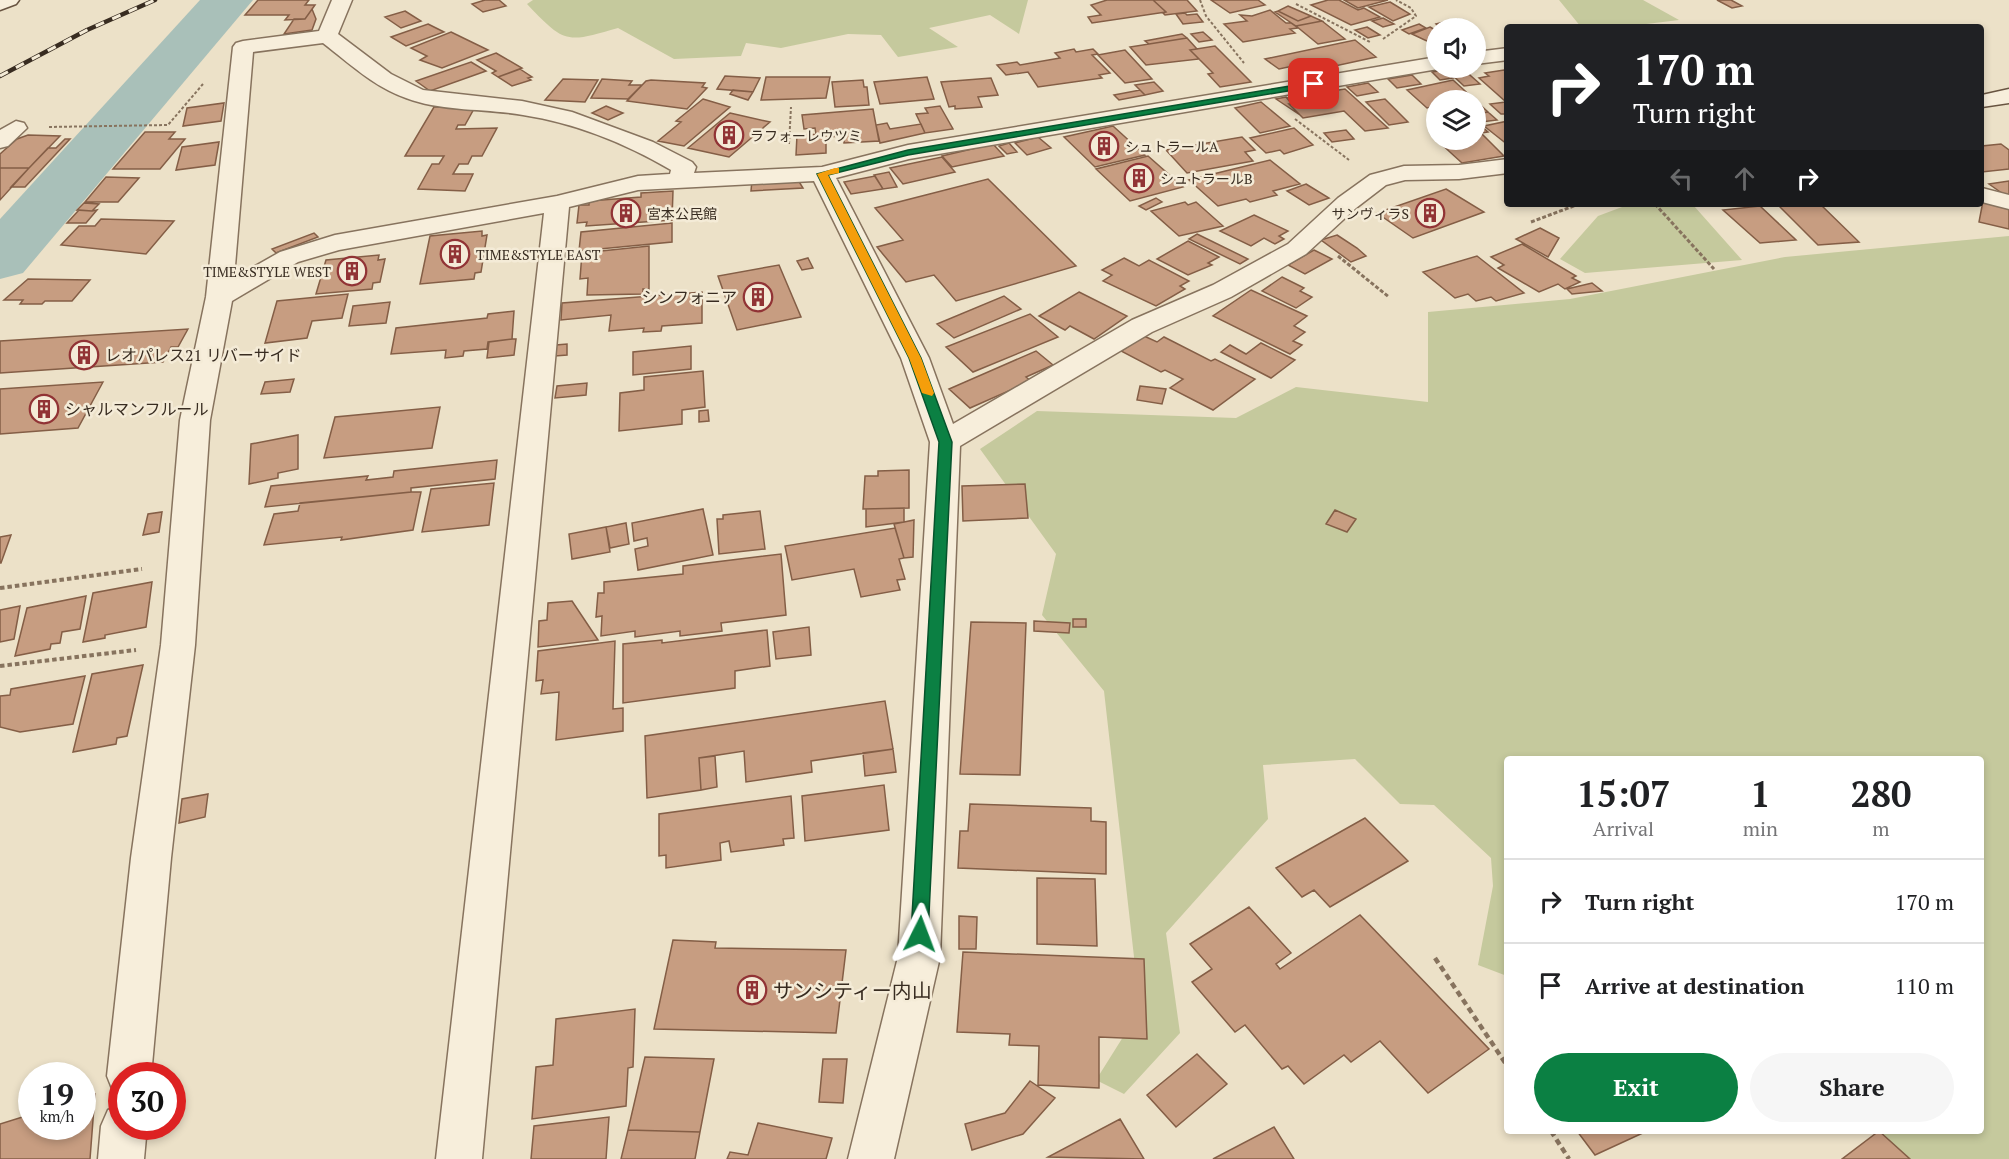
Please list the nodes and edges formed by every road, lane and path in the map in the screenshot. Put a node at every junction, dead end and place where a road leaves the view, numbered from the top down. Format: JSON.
{"nodes":[{"id":1,"x":9,"y":0,"type":"edge"},
{"id":2,"x":342,"y":0,"type":"edge"},
{"id":3,"x":1200,"y":0,"type":"edge"},
{"id":4,"x":1396,"y":0,"type":"edge"},
{"id":5,"x":0,"y":4,"type":"edge"},
{"id":6,"x":1296,"y":4,"type":"dead end"},
{"id":7,"x":327,"y":36,"type":"junction"},
{"id":8,"x":243,"y":47,"type":"junction"},
{"id":9,"x":1504,"y":54,"type":"edge"},
{"id":10,"x":1486,"y":57,"type":"edge"},
{"id":11,"x":1426,"y":65,"type":"edge"},
{"id":12,"x":1268,"y":93,"type":"junction"},
{"id":13,"x":2009,"y":96,"type":"edge"},
{"id":14,"x":1984,"y":101,"type":"edge"},
{"id":15,"x":80,"y":126,"type":"dead end"},
{"id":16,"x":1504,"y":166,"type":"edge"},
{"id":17,"x":822,"y":174,"type":"junction"},
{"id":18,"x":680,"y":179,"type":"junction"},
{"id":19,"x":1378,"y":180,"type":"junction"},
{"id":20,"x":1984,"y":196,"type":"edge"},
{"id":21,"x":2009,"y":202,"type":"edge"},
{"id":22,"x":557,"y":203,"type":"junction"},
{"id":23,"x":1571,"y":207,"type":"edge"},
{"id":24,"x":1658,"y":207,"type":"edge"},
{"id":25,"x":1531,"y":222,"type":"dead end"},
{"id":26,"x":1311,"y":235,"type":"junction"},
{"id":27,"x":1714,"y":269,"type":"dead end"},
{"id":28,"x":219,"y":297,"type":"junction"},
{"id":29,"x":1389,"y":297,"type":"dead end"},
{"id":30,"x":945,"y":442,"type":"junction"},
{"id":31,"x":185,"y":563,"type":"junction"},
{"id":32,"x":0,"y":588,"type":"edge"},
{"id":33,"x":178,"y":645,"type":"junction"},
{"id":34,"x":0,"y":666,"type":"edge"},
{"id":35,"x":1435,"y":958,"type":"dead end"},
{"id":36,"x":1504,"y":1061,"type":"edge"},
{"id":37,"x":130,"y":1062,"type":"edge"},
{"id":38,"x":1553,"y":1134,"type":"edge"},
{"id":39,"x":123,"y":1140,"type":"edge"},
{"id":40,"x":121,"y":1159,"type":"edge"},
{"id":41,"x":459,"y":1159,"type":"edge"},
{"id":42,"x":871,"y":1159,"type":"edge"},
{"id":43,"x":1569,"y":1159,"type":"edge"}],
"edges":[{"from":1,"to":5,"type":"street"},
{"from":2,"to":7,"type":"street"},
{"from":3,"to":12,"type":"path"},
{"from":4,"to":6,"type":"path"},
{"from":7,"to":8,"type":"street"},
{"from":7,"to":18,"type":"street"},
{"from":8,"to":15,"type":"path"},
{"from":8,"to":28,"type":"street"},
{"from":9,"to":10,"type":"street"},
{"from":11,"to":12,"type":"street"},
{"from":12,"to":17,"type":"street"},
{"from":12,"to":19,"type":"path"},
{"from":13,"to":14,"type":"street"},
{"from":16,"to":19,"type":"street"},
{"from":17,"to":18,"type":"street"},
{"from":17,"to":30,"type":"street"},
{"from":18,"to":22,"type":"street"},
{"from":19,"to":26,"type":"street"},
{"from":20,"to":21,"type":"street"},
{"from":22,"to":28,"type":"street"},
{"from":22,"to":41,"type":"street"},
{"from":23,"to":25,"type":"path"},
{"from":24,"to":27,"type":"path"},
{"from":26,"to":29,"type":"path"},
{"from":26,"to":30,"type":"street"},
{"from":28,"to":31,"type":"street"},
{"from":30,"to":42,"type":"street"},
{"from":31,"to":32,"type":"path"},
{"from":31,"to":33,"type":"street"},
{"from":33,"to":34,"type":"path"},
{"from":33,"to":37,"type":"street"},
{"from":35,"to":36,"type":"path"},
{"from":38,"to":43,"type":"path"},
{"from":39,"to":40,"type":"street"}]}
